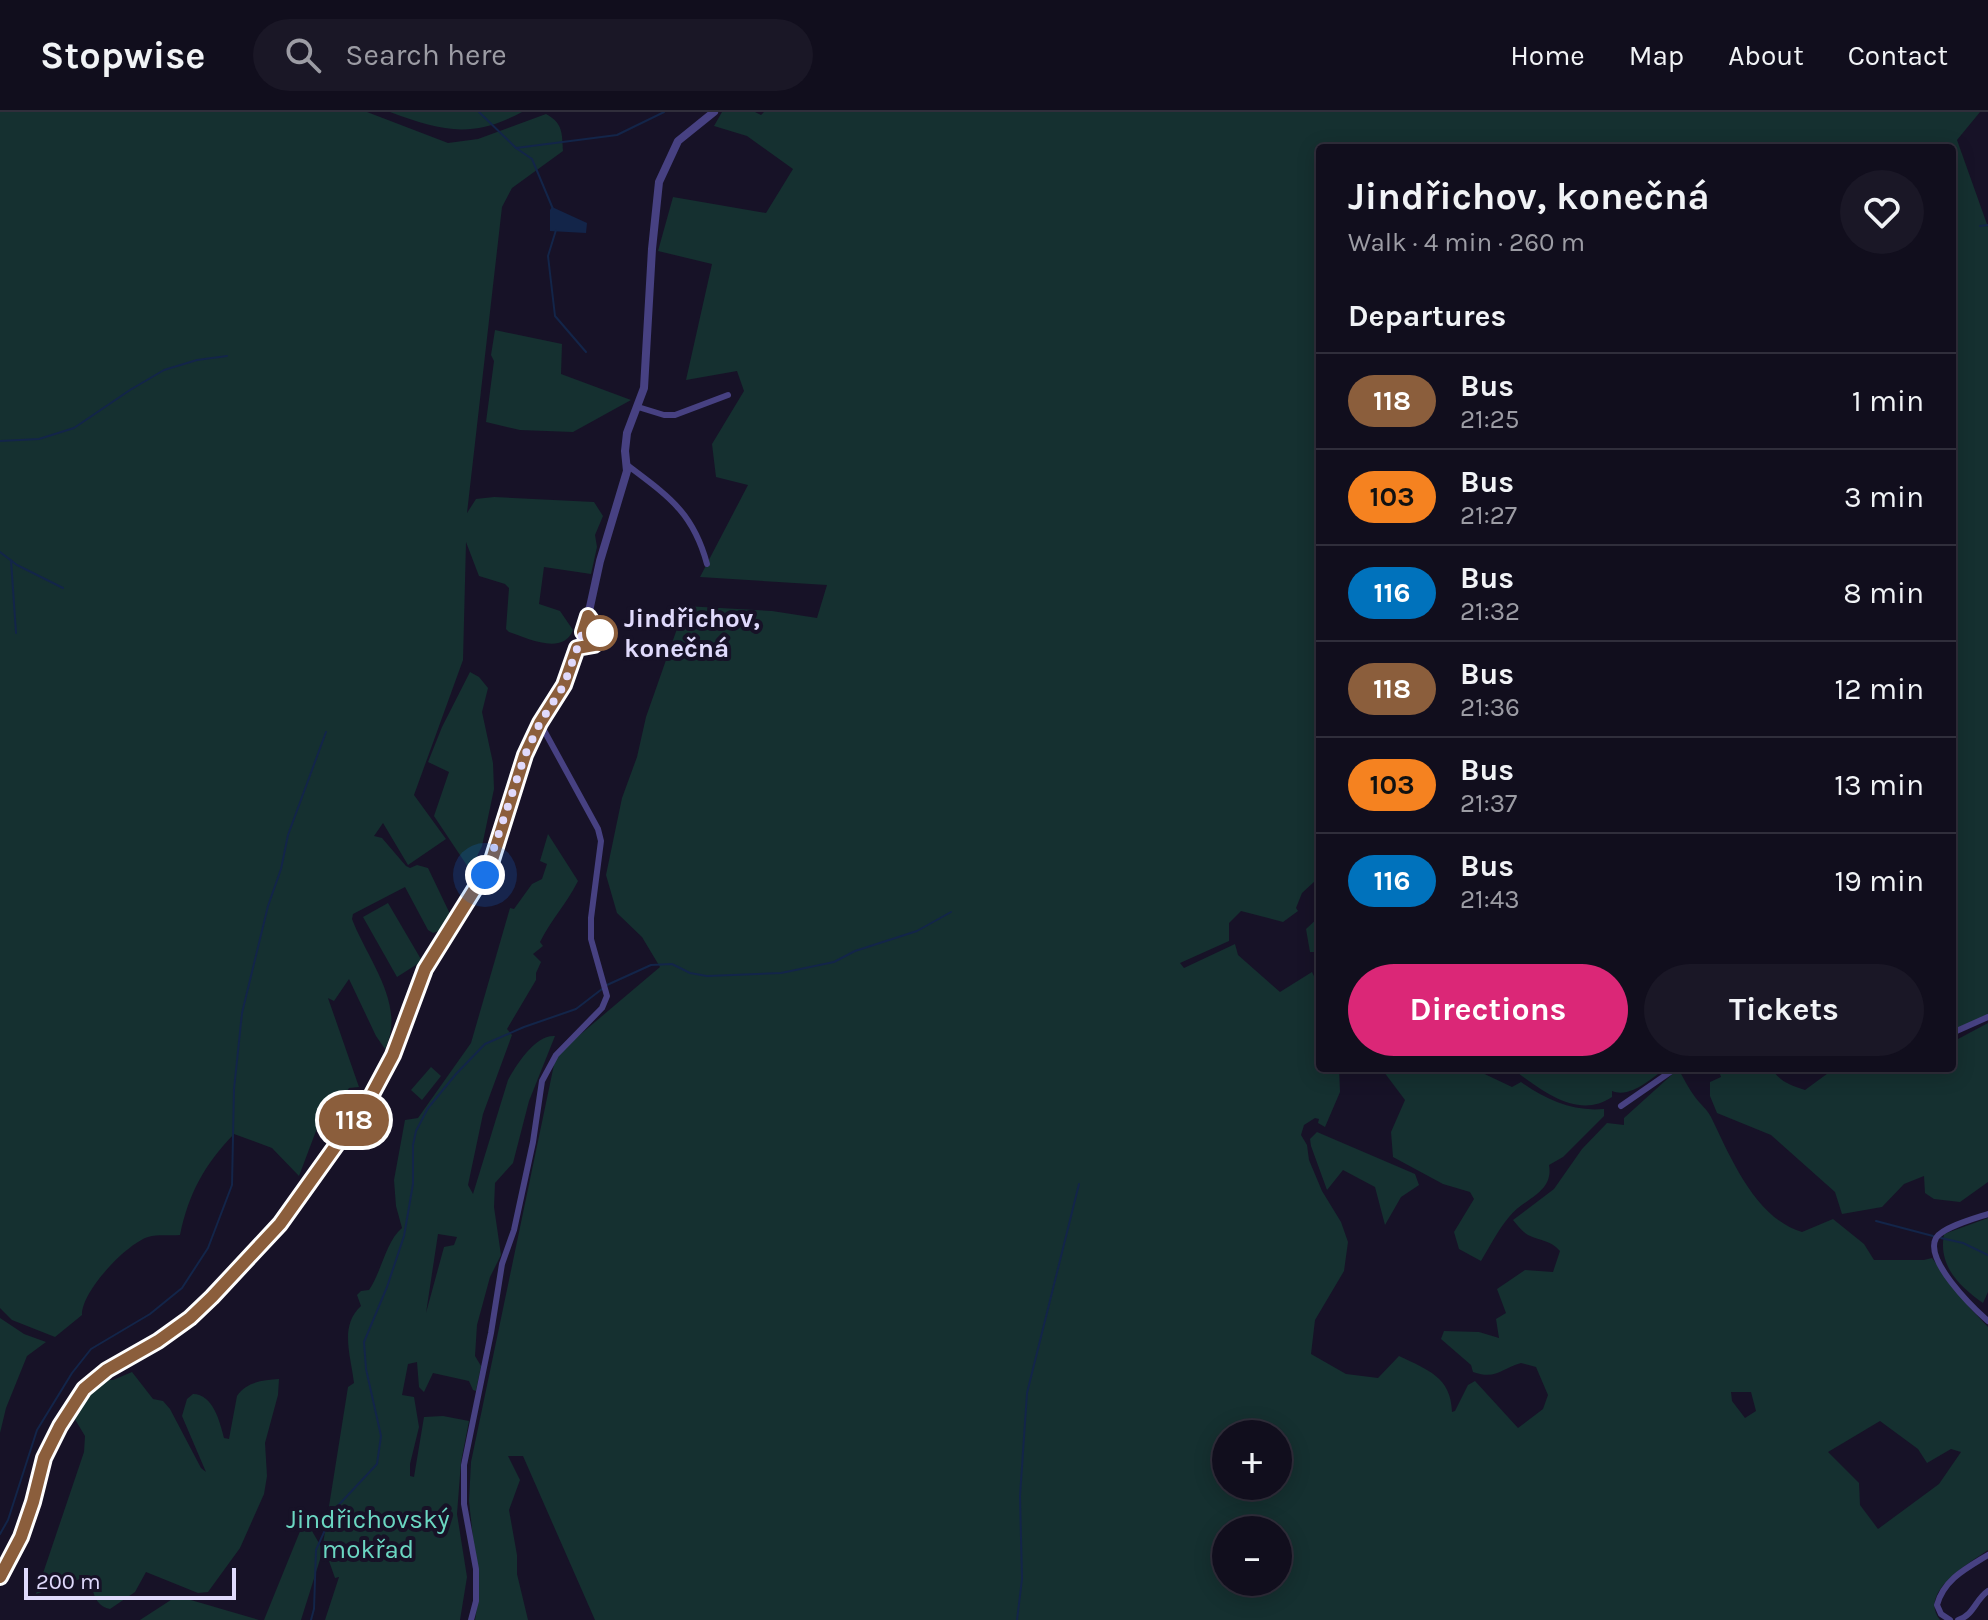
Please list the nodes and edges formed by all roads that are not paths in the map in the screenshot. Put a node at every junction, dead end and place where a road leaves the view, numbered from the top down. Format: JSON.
{"nodes":[{"id":1,"x":714,"y":112,"type":"edge"},
{"id":2,"x":728,"y":395,"type":"dead end"},
{"id":3,"x":638,"y":407,"type":"junction"},
{"id":4,"x":627,"y":465,"type":"junction"},
{"id":5,"x":707,"y":564,"type":"dead end"},
{"id":6,"x":540,"y":723,"type":"junction"},
{"id":7,"x":1988,"y":1017,"type":"edge"},
{"id":8,"x":1956,"y":1031,"type":"edge"},
{"id":9,"x":1670,"y":1072,"type":"edge"},
{"id":10,"x":1621,"y":1106,"type":"dead end"},
{"id":11,"x":1988,"y":1214,"type":"edge"},
{"id":12,"x":1988,"y":1321,"type":"edge"},
{"id":13,"x":1988,"y":1555,"type":"edge"},
{"id":14,"x":0,"y":1577,"type":"edge"},
{"id":15,"x":1988,"y":1591,"type":"edge"},
{"id":16,"x":471,"y":1620,"type":"edge"},
{"id":17,"x":1950,"y":1620,"type":"edge"},
{"id":18,"x":1958,"y":1620,"type":"edge"}],
"edges":[{"from":1,"to":3,"type":"street"},
{"from":2,"to":3,"type":"street"},
{"from":3,"to":4,"type":"street"},
{"from":4,"to":5,"type":"street"},
{"from":4,"to":6,"type":"street"},
{"from":6,"to":14,"type":"street"},
{"from":6,"to":16,"type":"street"},
{"from":7,"to":8,"type":"street"},
{"from":9,"to":10,"type":"street"},
{"from":11,"to":12,"type":"street"},
{"from":13,"to":17,"type":"street"},
{"from":15,"to":18,"type":"street"}]}
